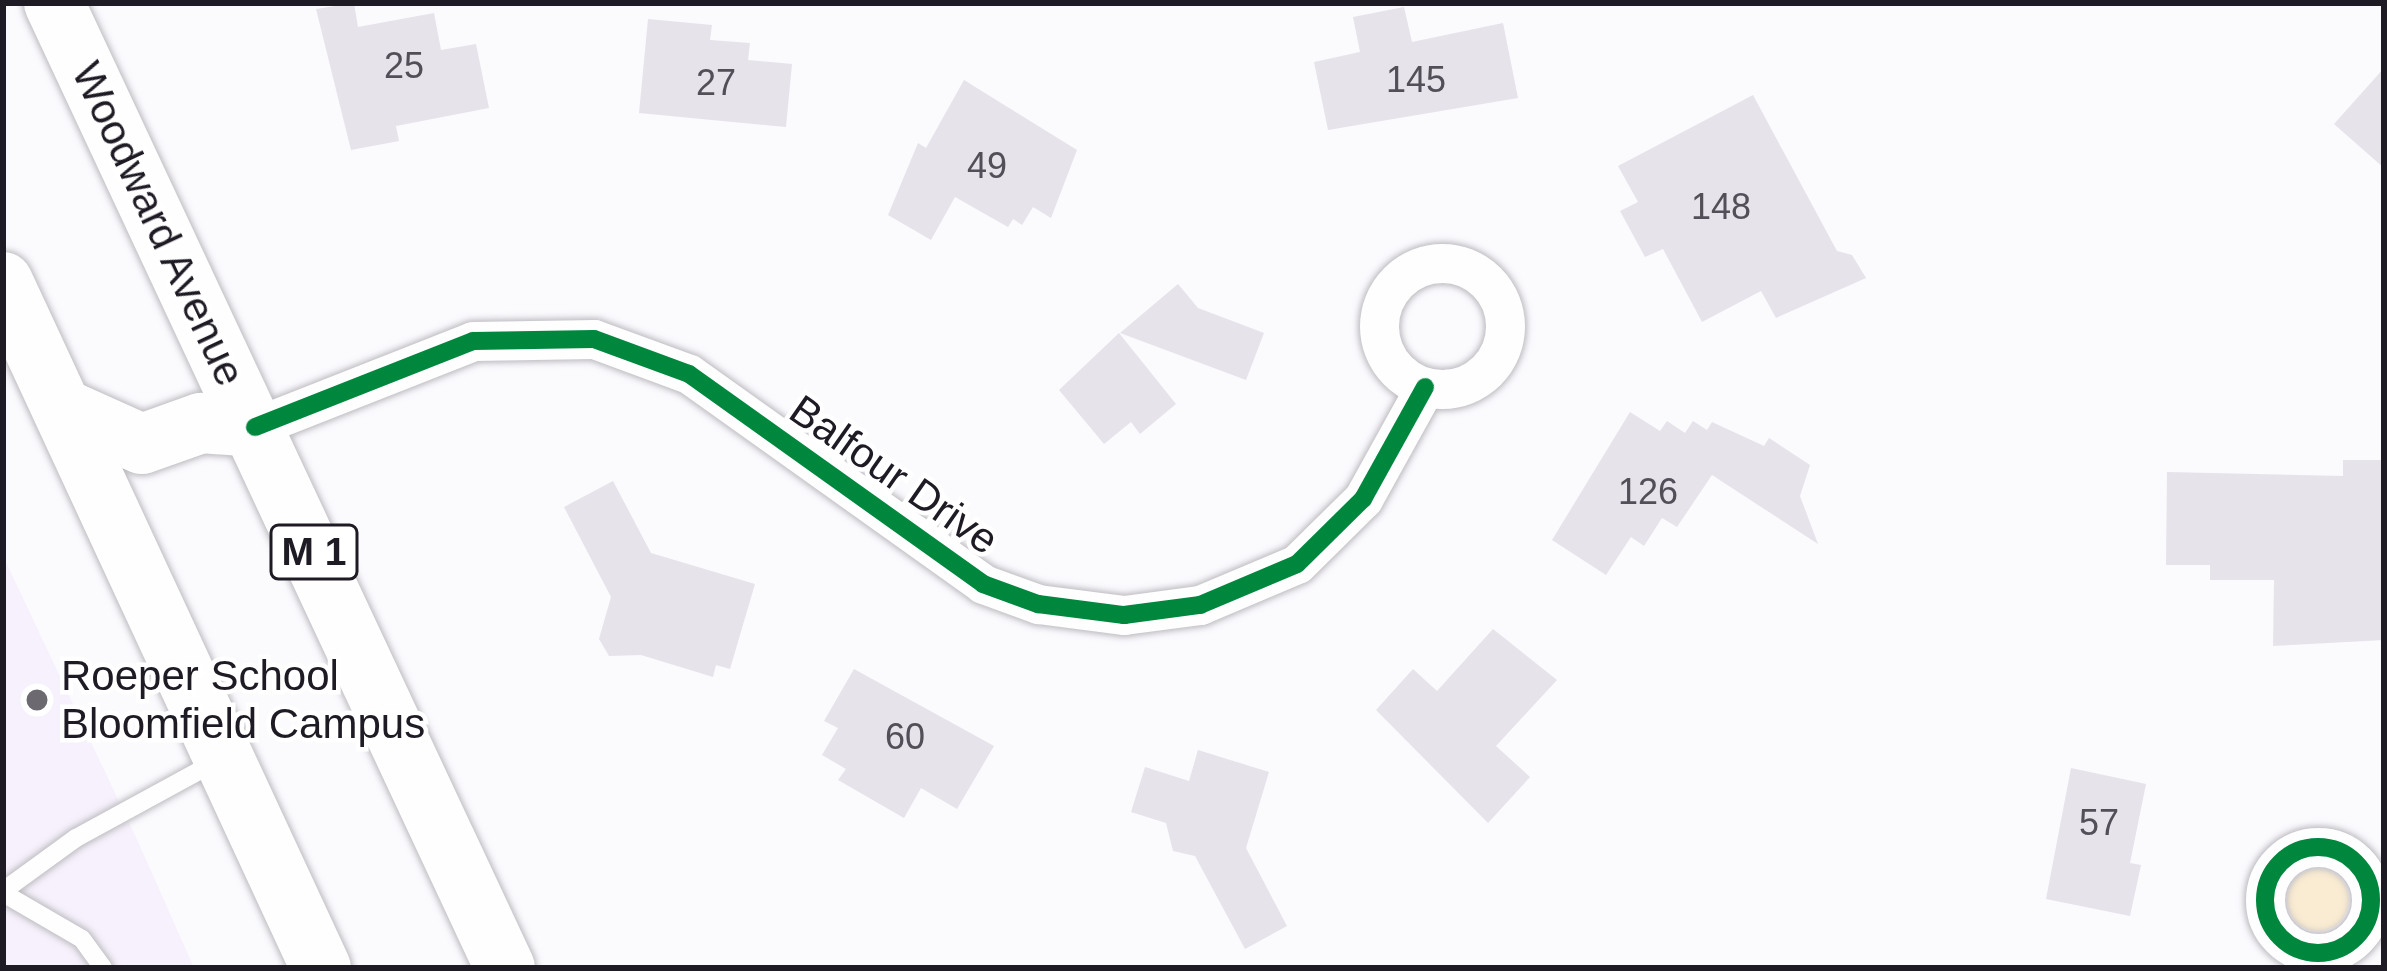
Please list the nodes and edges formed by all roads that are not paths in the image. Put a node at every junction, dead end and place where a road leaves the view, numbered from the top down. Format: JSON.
{"nodes":[{"id":1,"x":54,"y":3,"type":"edge"},
{"id":2,"x":3,"y":282,"type":"edge"},
{"id":3,"x":1425,"y":387,"type":"dead end"},
{"id":4,"x":64,"y":409,"type":"junction"},
{"id":5,"x":255,"y":427,"type":"junction"},
{"id":6,"x":223,"y":758,"type":"junction"},
{"id":7,"x":3,"y":892,"type":"edge"},
{"id":8,"x":103,"y":968,"type":"edge"},
{"id":9,"x":320,"y":968,"type":"edge"},
{"id":10,"x":505,"y":968,"type":"edge"}],
"edges":[{"from":1,"to":5,"type":"main road","name":"Woodward Avenue","number":"M 1"},
{"from":2,"to":4,"type":"main road"},
{"from":3,"to":5,"type":"street","name":"Balfour Drive"},
{"from":4,"to":5,"type":"main road"},
{"from":4,"to":6,"type":"main road"},
{"from":5,"to":10,"type":"main road","name":"Woodward Avenue","number":"M 1"},
{"from":6,"to":7,"type":"lane"},
{"from":6,"to":9,"type":"main road"},
{"from":7,"to":8,"type":"lane"}]}
